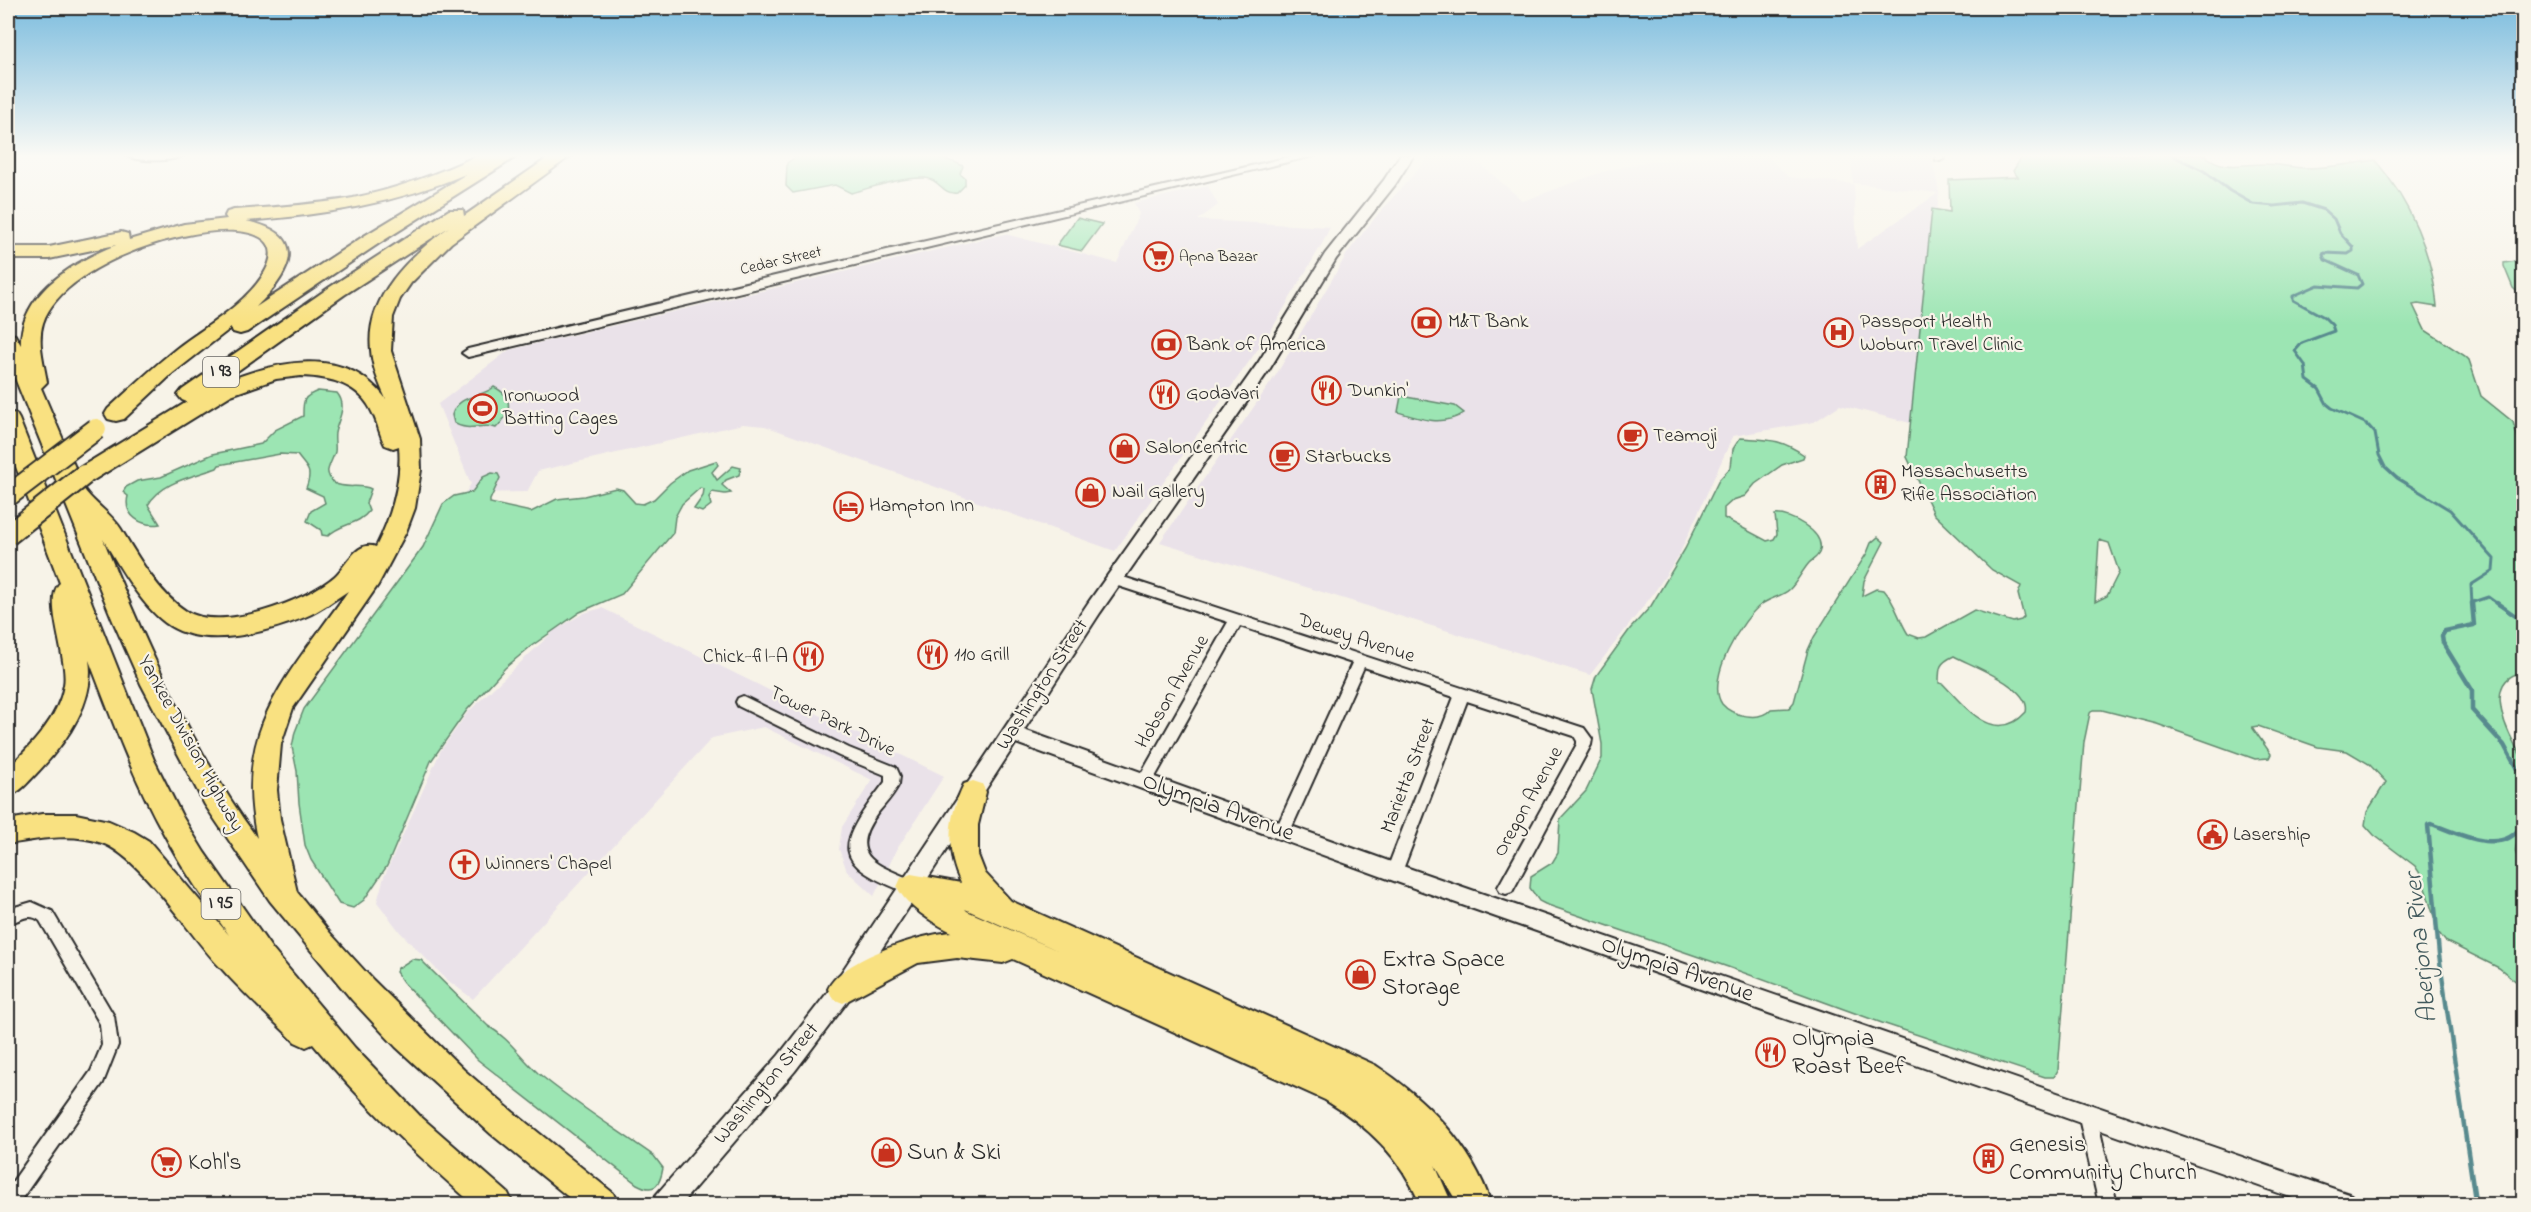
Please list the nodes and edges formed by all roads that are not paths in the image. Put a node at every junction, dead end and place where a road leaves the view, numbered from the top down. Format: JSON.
{"nodes":[{"id":1,"x":284,"y":212,"type":"edge"},
{"id":2,"x":419,"y":212,"type":"edge"},
{"id":3,"x":461,"y":212,"type":"edge"},
{"id":4,"x":486,"y":212,"type":"edge"},
{"id":5,"x":1067,"y":212,"type":"edge"},
{"id":6,"x":1366,"y":212,"type":"edge"},
{"id":7,"x":8,"y":253,"type":"edge"},
{"id":8,"x":8,"y":340,"type":"edge"},
{"id":9,"x":468,"y":353,"type":"dead end"},
{"id":10,"x":116,"y":414,"type":"junction"},
{"id":11,"x":8,"y":419,"type":"edge"},
{"id":12,"x":44,"y":419,"type":"junction"},
{"id":13,"x":8,"y":452,"type":"edge"},
{"id":14,"x":109,"y":458,"type":"junction"},
{"id":15,"x":32,"y":484,"type":"junction"},
{"id":16,"x":80,"y":485,"type":"junction"},
{"id":17,"x":8,"y":496,"type":"edge"},
{"id":18,"x":8,"y":535,"type":"edge"},
{"id":19,"x":65,"y":569,"type":"junction"},
{"id":20,"x":1114,"y":579,"type":"junction"},
{"id":21,"x":1236,"y":621,"type":"junction"},
{"id":22,"x":1359,"y":660,"type":"junction"},
{"id":23,"x":1462,"y":694,"type":"junction"},
{"id":24,"x":743,"y":702,"type":"dead end"},
{"id":25,"x":1011,"y":733,"type":"junction"},
{"id":26,"x":1584,"y":737,"type":"joint"},
{"id":27,"x":1145,"y":781,"type":"junction"},
{"id":28,"x":8,"y":785,"type":"edge"},
{"id":29,"x":973,"y":792,"type":"junction"},
{"id":30,"x":1282,"y":831,"type":"junction"},
{"id":31,"x":8,"y":832,"type":"edge"},
{"id":32,"x":1394,"y":872,"type":"junction"},
{"id":33,"x":911,"y":887,"type":"junction"},
{"id":34,"x":1506,"y":887,"type":"dead end"},
{"id":35,"x":285,"y":900,"type":"junction"},
{"id":36,"x":1010,"y":915,"type":"junction"},
{"id":37,"x":8,"y":917,"type":"edge"},
{"id":38,"x":1055,"y":963,"type":"junction"},
{"id":39,"x":843,"y":989,"type":"junction"},
{"id":40,"x":375,"y":1094,"type":"junction"},
{"id":41,"x":2087,"y":1114,"type":"junction"},
{"id":42,"x":536,"y":1153,"type":"junction"},
{"id":43,"x":8,"y":1203,"type":"edge"},
{"id":44,"x":497,"y":1204,"type":"edge"},
{"id":45,"x":602,"y":1204,"type":"edge"},
{"id":46,"x":623,"y":1204,"type":"edge"},
{"id":47,"x":665,"y":1204,"type":"edge"},
{"id":48,"x":1436,"y":1204,"type":"edge"},
{"id":49,"x":1475,"y":1204,"type":"edge"},
{"id":50,"x":2108,"y":1204,"type":"edge"},
{"id":51,"x":2343,"y":1204,"type":"edge"}],
"edges":[{"from":1,"to":7,"type":"highway"},
{"from":2,"to":10,"type":"highway","number":"I 93"},
{"from":3,"to":14,"type":"highway","number":"I 93"},
{"from":4,"to":35,"type":"highway"},
{"from":5,"to":9,"type":"street","name":"Cedar Street"},
{"from":6,"to":20,"type":"main road","name":"Washington Street"},
{"from":8,"to":12,"type":"highway","name":"Yankee Division Highway"},
{"from":10,"to":12,"type":"highway"},
{"from":10,"to":17,"type":"highway","number":"I 93","bridge":true},
{"from":11,"to":15,"type":"highway","name":"Yankee Division Highway","number":"I 95"},
{"from":12,"to":16,"type":"highway","name":"Yankee Division Highway"},
{"from":13,"to":15,"type":"highway"},
{"from":14,"to":16,"type":"highway"},
{"from":14,"to":16,"type":"highway"},
{"from":15,"to":19,"type":"highway","name":"Yankee Division Highway","number":"I 95"},
{"from":16,"to":18,"type":"highway","bridge":true},
{"from":16,"to":35,"type":"highway","name":"Yankee Division Highway"},
{"from":19,"to":28,"type":"highway"},
{"from":19,"to":40,"type":"highway","name":"Yankee Division Highway","number":"I 95"},
{"from":20,"to":21,"type":"street","name":"Dewey Avenue"},
{"from":20,"to":25,"type":"main road","name":"Washington Street"},
{"from":21,"to":22,"type":"street","name":"Dewey Avenue"},
{"from":21,"to":27,"type":"street","name":"Hobson Avenue"},
{"from":22,"to":23,"type":"street","name":"Dewey Avenue"},
{"from":22,"to":30,"type":"street"},
{"from":23,"to":26,"type":"street","name":"Dewey Avenue"},
{"from":23,"to":32,"type":"street","name":"Marietta Street"},
{"from":24,"to":33,"type":"street","name":"Tower Park Drive"},
{"from":25,"to":27,"type":"main road","name":"Olympia Avenue"},
{"from":25,"to":29,"type":"main road","name":"Washington Street"},
{"from":26,"to":34,"type":"street","name":"Oregon Avenue"},
{"from":27,"to":30,"type":"main road","name":"Olympia Avenue"},
{"from":29,"to":33,"type":"main road","name":"Washington Street"},
{"from":29,"to":36,"type":"highway"},
{"from":30,"to":32,"type":"main road","name":"Olympia Avenue"},
{"from":31,"to":40,"type":"highway"},
{"from":32,"to":41,"type":"main road","name":"Olympia Avenue"},
{"from":33,"to":36,"type":"highway"},
{"from":33,"to":38,"type":"highway"},
{"from":33,"to":39,"type":"main road","name":"Washington Street"},
{"from":35,"to":42,"type":"highway","name":"Yankee Division Highway"},
{"from":36,"to":49,"type":"highway"},
{"from":37,"to":43,"type":"street"},
{"from":38,"to":39,"type":"highway"},
{"from":38,"to":48,"type":"highway"},
{"from":39,"to":47,"type":"main road","name":"Washington Street"},
{"from":40,"to":44,"type":"highway","name":"Yankee Division Highway","number":"I 95"},
{"from":41,"to":50,"type":"street"},
{"from":41,"to":51,"type":"main road","name":"Olympia Avenue"},
{"from":42,"to":45,"type":"highway","name":"Yankee Division Highway"},
{"from":42,"to":46,"type":"highway"}]}
